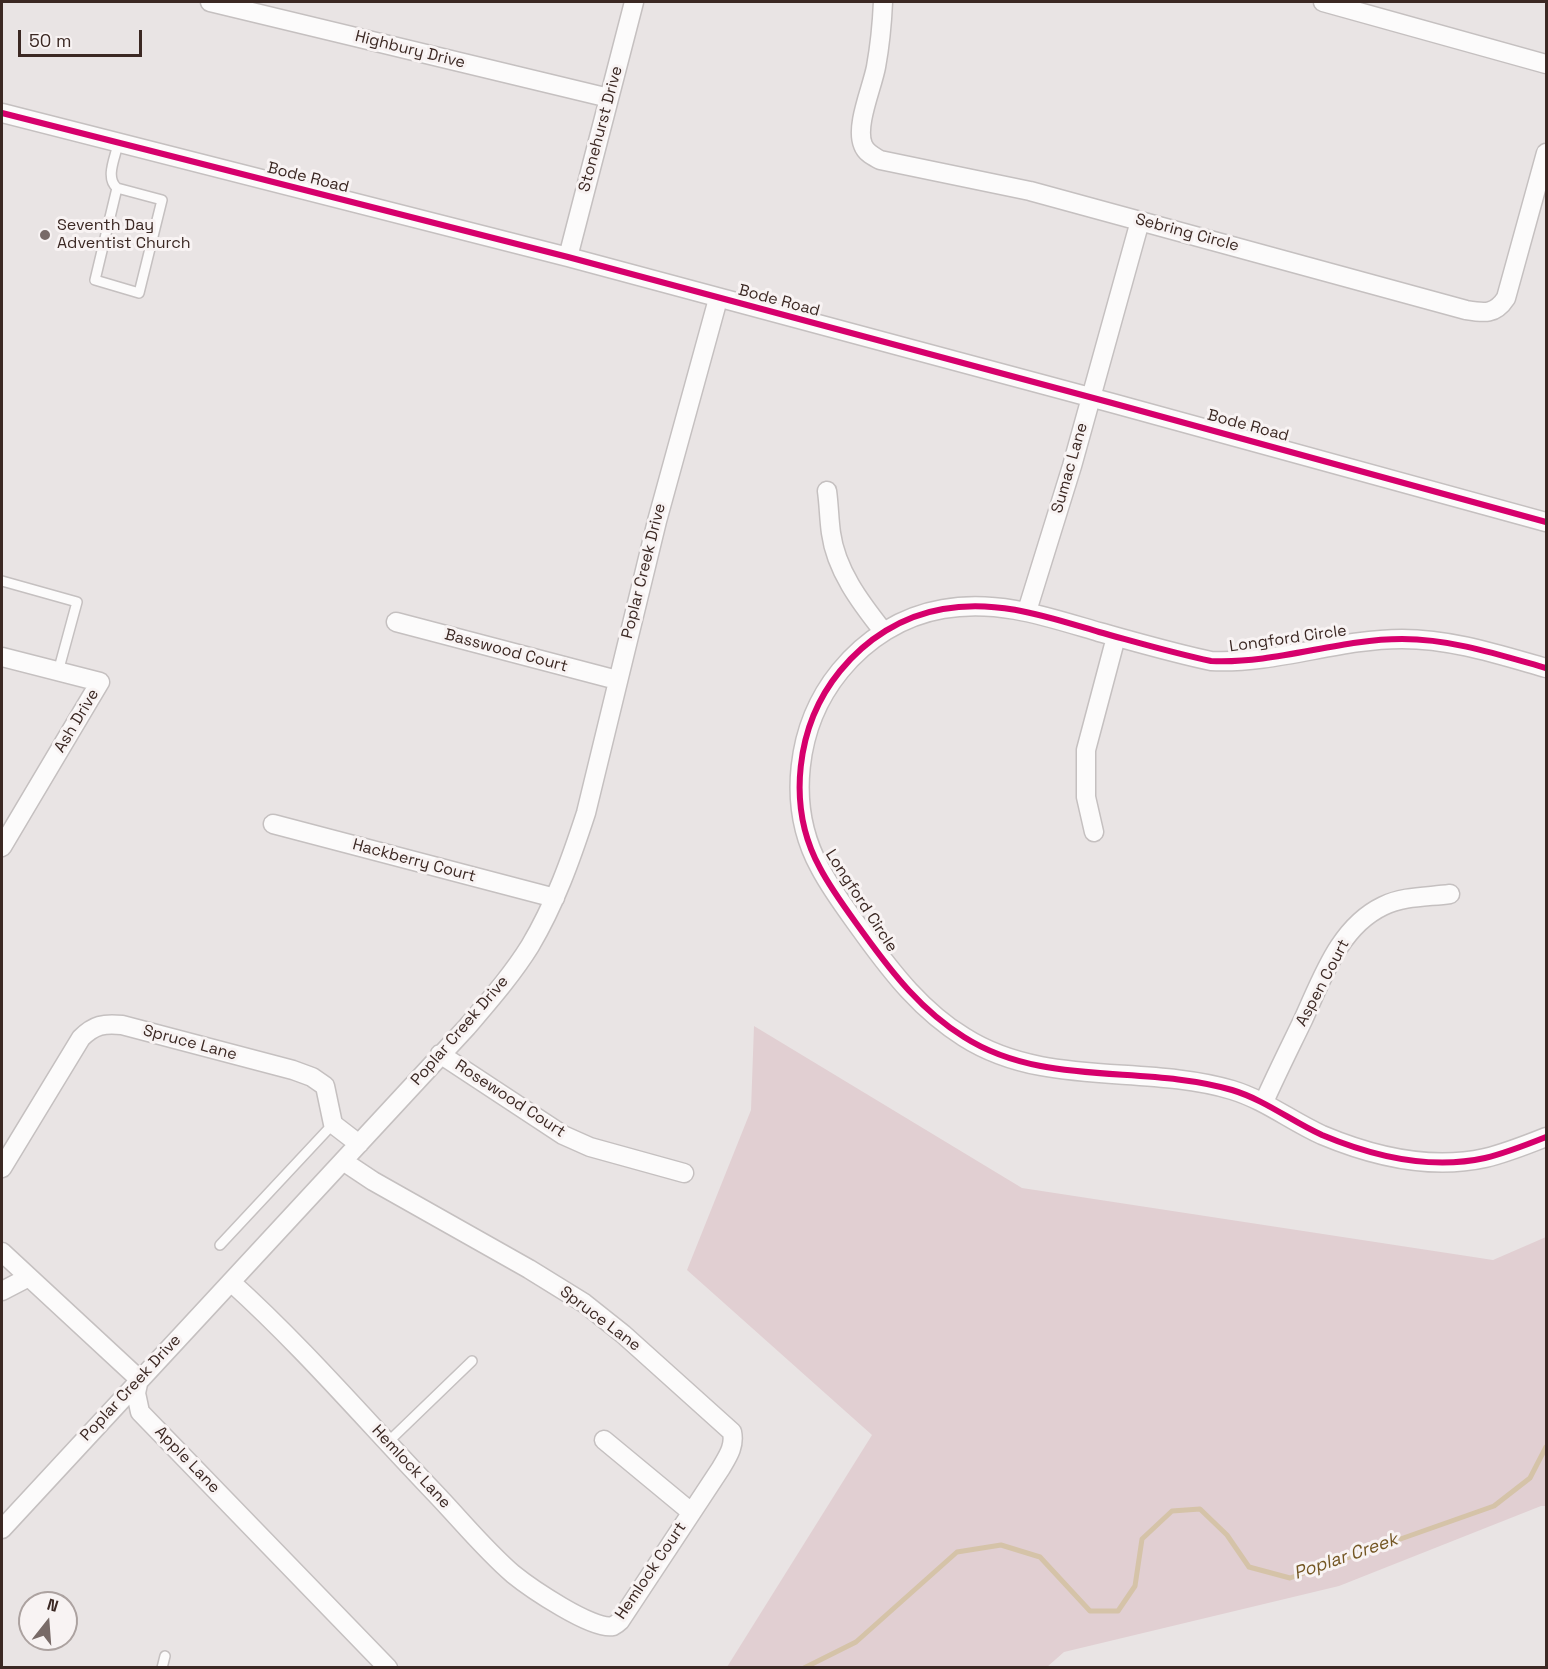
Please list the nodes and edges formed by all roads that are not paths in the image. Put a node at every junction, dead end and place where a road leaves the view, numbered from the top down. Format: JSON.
{"nodes":[{"id":1,"x":210,"y":2,"type":"edge"},
{"id":2,"x":634,"y":2,"type":"edge"},
{"id":3,"x":883,"y":2,"type":"edge"},
{"id":4,"x":1323,"y":2,"type":"edge"},
{"id":5,"x":1546,"y":64,"type":"edge"},
{"id":6,"x":609,"y":98,"type":"junction"},
{"id":7,"x":2,"y":113,"type":"edge"},
{"id":8,"x":118,"y":144,"type":"junction"},
{"id":9,"x":1546,"y":153,"type":"edge"},
{"id":10,"x":117,"y":188,"type":"junction"},
{"id":11,"x":1140,"y":220,"type":"junction"},
{"id":12,"x":568,"y":257,"type":"junction"},
{"id":13,"x":718,"y":298,"type":"junction"},
{"id":14,"x":1092,"y":397,"type":"junction"},
{"id":15,"x":827,"y":491,"type":"dead end"},
{"id":16,"x":1546,"y":522,"type":"edge"},
{"id":17,"x":2,"y":580,"type":"edge"},
{"id":18,"x":1027,"y":611,"type":"junction"},
{"id":19,"x":396,"y":622,"type":"dead end"},
{"id":20,"x":883,"y":631,"type":"junction"},
{"id":21,"x":1116,"y":637,"type":"junction"},
{"id":22,"x":2,"y":657,"type":"edge"},
{"id":23,"x":1546,"y":668,"type":"edge"},
{"id":24,"x":58,"y":672,"type":"junction"},
{"id":25,"x":616,"y":680,"type":"junction"},
{"id":26,"x":273,"y":824,"type":"dead end"},
{"id":27,"x":1094,"y":832,"type":"dead end"},
{"id":28,"x":2,"y":847,"type":"edge"},
{"id":29,"x":1450,"y":894,"type":"dead end"},
{"id":30,"x":555,"y":898,"type":"junction"},
{"id":31,"x":440,"y":1054,"type":"junction"},
{"id":32,"x":1264,"y":1102,"type":"junction"},
{"id":33,"x":333,"y":1124,"type":"junction"},
{"id":34,"x":1546,"y":1137,"type":"edge"},
{"id":35,"x":359,"y":1144,"type":"junction"},
{"id":36,"x":343,"y":1161,"type":"junction"},
{"id":37,"x":2,"y":1168,"type":"edge"},
{"id":38,"x":684,"y":1173,"type":"dead end"},
{"id":39,"x":220,"y":1245,"type":"dead end"},
{"id":40,"x":2,"y":1252,"type":"edge"},
{"id":41,"x":29,"y":1277,"type":"junction"},
{"id":42,"x":231,"y":1282,"type":"junction"},
{"id":43,"x":2,"y":1292,"type":"edge"},
{"id":44,"x":472,"y":1361,"type":"dead end"},
{"id":45,"x":139,"y":1379,"type":"junction"},
{"id":46,"x":604,"y":1440,"type":"dead end"},
{"id":47,"x":387,"y":1443,"type":"junction"},
{"id":48,"x":691,"y":1512,"type":"junction"},
{"id":49,"x":2,"y":1530,"type":"edge"},
{"id":50,"x":609,"y":1626,"type":"joint"},
{"id":51,"x":165,"y":1656,"type":"dead end"},
{"id":52,"x":162,"y":1668,"type":"edge"},
{"id":53,"x":388,"y":1668,"type":"edge"}],
"edges":[{"from":1,"to":6,"type":"street","name":"Highbury Drive"},
{"from":2,"to":6,"type":"street","name":"Stonehurst Drive"},
{"from":3,"to":11,"type":"street","name":"Sebring Circle"},
{"from":4,"to":5,"type":"street"},
{"from":6,"to":12,"type":"street","name":"Stonehurst Drive"},
{"from":7,"to":8,"type":"street","name":"Bode Road"},
{"from":8,"to":10,"type":"lane"},
{"from":8,"to":12,"type":"street","name":"Bode Road"},
{"from":9,"to":11,"type":"street","name":"Sebring Circle"},
{"from":10,"to":10,"type":"lane"},
{"from":11,"to":14,"type":"street","name":"Sumac Lane"},
{"from":12,"to":13,"type":"street","name":"Bode Road"},
{"from":13,"to":14,"type":"street","name":"Bode Road"},
{"from":13,"to":25,"type":"street","name":"Poplar Creek Drive"},
{"from":14,"to":16,"type":"street","name":"Bode Road"},
{"from":14,"to":18,"type":"street","name":"Sumac Lane"},
{"from":15,"to":20,"type":"street"},
{"from":17,"to":24,"type":"lane"},
{"from":18,"to":20,"type":"street","name":"Longford Circle"},
{"from":18,"to":21,"type":"street","name":"Longford Circle"},
{"from":19,"to":25,"type":"street","name":"Basswood Court"},
{"from":20,"to":32,"type":"street","name":"Longford Circle"},
{"from":21,"to":23,"type":"street","name":"Longford Circle"},
{"from":21,"to":27,"type":"street"},
{"from":22,"to":24,"type":"street","name":"Ash Drive"},
{"from":24,"to":28,"type":"street","name":"Ash Drive"},
{"from":25,"to":30,"type":"street","name":"Poplar Creek Drive"},
{"from":26,"to":30,"type":"street","name":"Hackberry Court"},
{"from":29,"to":32,"type":"street","name":"Aspen Court"},
{"from":30,"to":31,"type":"street","name":"Poplar Creek Drive"},
{"from":31,"to":35,"type":"street","name":"Poplar Creek Drive"},
{"from":31,"to":38,"type":"street","name":"Rosewood Court"},
{"from":32,"to":34,"type":"street","name":"Longford Circle"},
{"from":33,"to":35,"type":"street"},
{"from":33,"to":37,"type":"street","name":"Spruce Lane"},
{"from":33,"to":39,"type":"lane"},
{"from":35,"to":36,"type":"street","name":"Poplar Creek Drive"},
{"from":36,"to":42,"type":"street","name":"Poplar Creek Drive"},
{"from":36,"to":48,"type":"street","name":"Spruce Lane"},
{"from":40,"to":41,"type":"street"},
{"from":41,"to":43,"type":"street"},
{"from":41,"to":45,"type":"street"},
{"from":42,"to":45,"type":"street","name":"Poplar Creek Drive"},
{"from":42,"to":47,"type":"street","name":"Hemlock Lane"},
{"from":44,"to":47,"type":"lane"},
{"from":45,"to":49,"type":"street","name":"Poplar Creek Drive"},
{"from":45,"to":53,"type":"street","name":"Apple Lane"},
{"from":46,"to":48,"type":"street"},
{"from":47,"to":50,"type":"street","name":"Hemlock Lane"},
{"from":48,"to":50,"type":"street","name":"Hemlock Court"},
{"from":51,"to":52,"type":"lane"}]}
